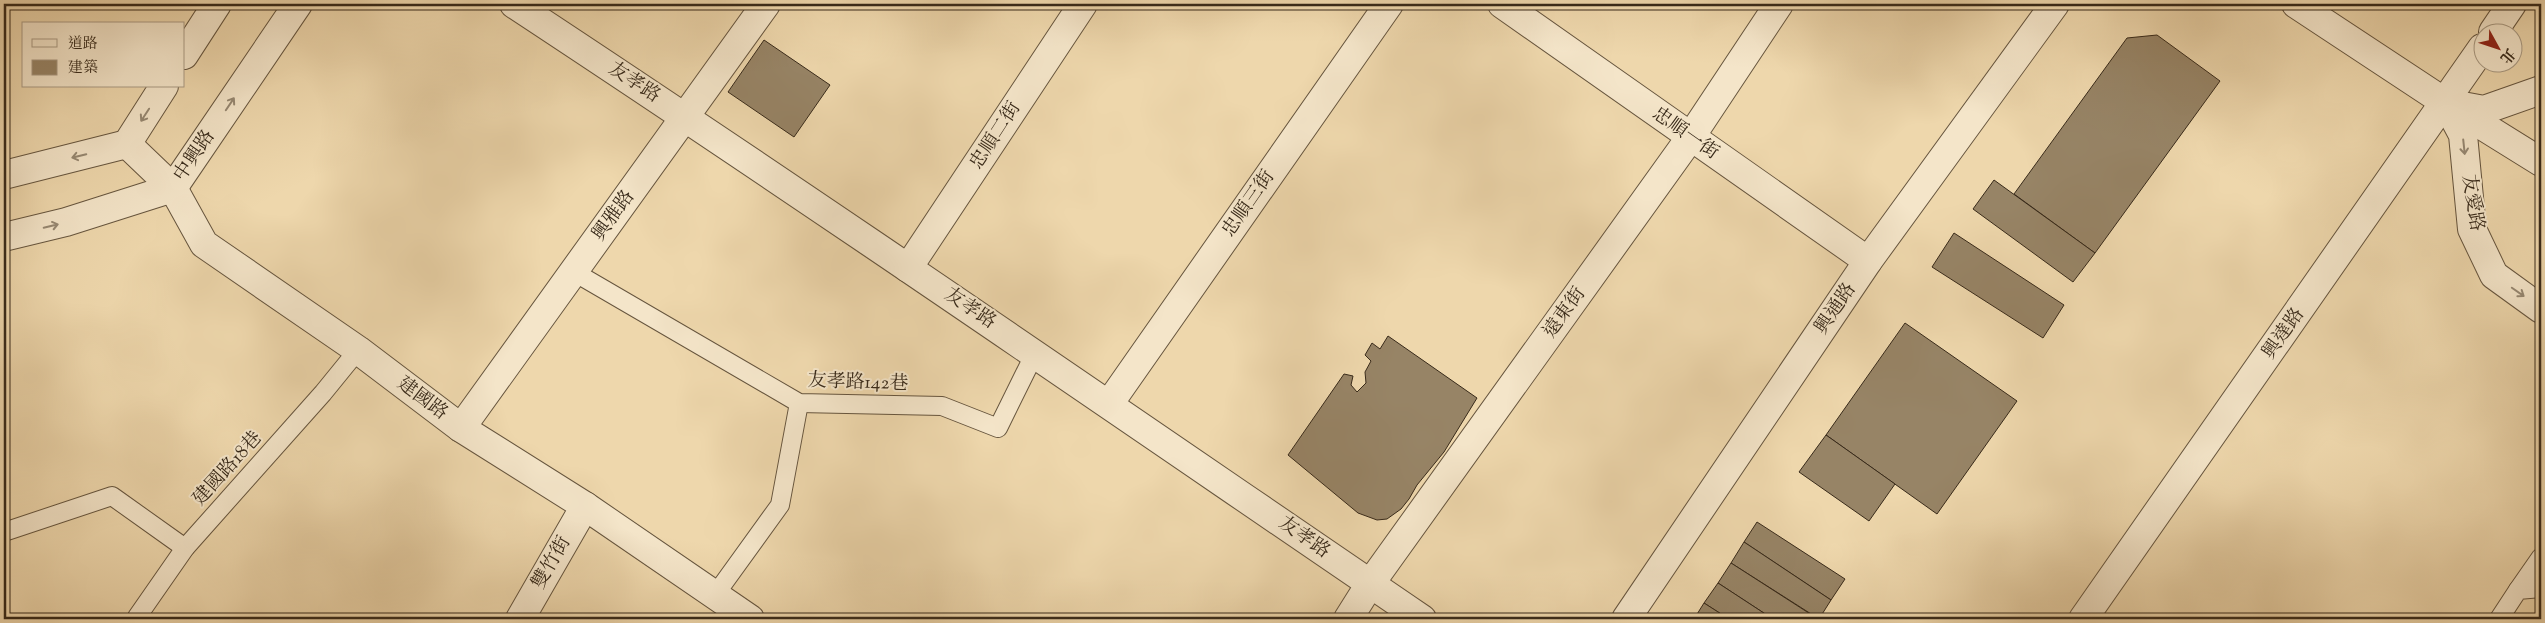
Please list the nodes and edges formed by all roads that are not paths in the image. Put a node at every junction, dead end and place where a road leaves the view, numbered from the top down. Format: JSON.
{"nodes":[{"id":1,"x":216,"y":4,"type":"edge"},
{"id":2,"x":298,"y":4,"type":"edge"},
{"id":3,"x":514,"y":4,"type":"edge"},
{"id":4,"x":766,"y":4,"type":"edge"},
{"id":5,"x":1083,"y":4,"type":"edge"},
{"id":6,"x":1389,"y":4,"type":"edge"},
{"id":7,"x":1502,"y":4,"type":"edge"},
{"id":8,"x":1779,"y":4,"type":"edge"},
{"id":9,"x":2055,"y":4,"type":"edge"},
{"id":10,"x":2296,"y":4,"type":"edge"},
{"id":11,"x":2512,"y":4,"type":"edge"},
{"id":12,"x":2500,"y":22,"type":"edge"},
{"id":13,"x":185,"y":53,"type":"edge"},
{"id":14,"x":2472,"y":63,"type":"edge"},
{"id":15,"x":163,"y":88,"type":"edge"},
{"id":16,"x":2541,"y":90,"type":"edge"},
{"id":17,"x":2446,"y":103,"type":"junction"},
{"id":18,"x":686,"y":117,"type":"junction"},
{"id":19,"x":1690,"y":138,"type":"junction"},
{"id":20,"x":126,"y":144,"type":"junction"},
{"id":21,"x":2541,"y":162,"type":"edge"},
{"id":22,"x":4,"y":175,"type":"edge"},
{"id":23,"x":173,"y":188,"type":"junction"},
{"id":24,"x":4,"y":236,"type":"edge"},
{"id":25,"x":1868,"y":261,"type":"junction"},
{"id":26,"x":908,"y":268,"type":"junction"},
{"id":27,"x":574,"y":272,"type":"junction"},
{"id":28,"x":2541,"y":309,"type":"edge"},
{"id":29,"x":358,"y":350,"type":"junction"},
{"id":30,"x":1035,"y":353,"type":"junction"},
{"id":31,"x":798,"y":403,"type":"junction"},
{"id":32,"x":1110,"y":404,"type":"junction"},
{"id":33,"x":461,"y":428,"type":"junction"},
{"id":34,"x":585,"y":506,"type":"junction"},
{"id":35,"x":4,"y":532,"type":"edge"},
{"id":36,"x":185,"y":548,"type":"junction"},
{"id":37,"x":2541,"y":557,"type":"edge"},
{"id":38,"x":1370,"y":584,"type":"junction"},
{"id":39,"x":2541,"y":588,"type":"edge"},
{"id":40,"x":2518,"y":590,"type":"junction"},
{"id":41,"x":714,"y":595,"type":"junction"},
{"id":42,"x":140,"y":619,"type":"edge"},
{"id":43,"x":520,"y":619,"type":"edge"},
{"id":44,"x":750,"y":619,"type":"edge"},
{"id":45,"x":1348,"y":619,"type":"edge"},
{"id":46,"x":1422,"y":619,"type":"edge"},
{"id":47,"x":1626,"y":619,"type":"edge"},
{"id":48,"x":2084,"y":619,"type":"edge"},
{"id":49,"x":2499,"y":619,"type":"edge"}],
"edges":[{"from":1,"to":13,"type":"street"},
{"from":23,"to":2,"type":"street","name":"中興路","one_way":true},
{"from":3,"to":18,"type":"street","name":"友孝路"},
{"from":4,"to":18,"type":"street","name":"興雅路"},
{"from":5,"to":26,"type":"street","name":"忠順二街"},
{"from":6,"to":32,"type":"street","name":"忠順三街"},
{"from":7,"to":19,"type":"street","name":"忠順一街"},
{"from":8,"to":19,"type":"street","name":"遠東街"},
{"from":9,"to":25,"type":"street","name":"興通路"},
{"from":10,"to":17,"type":"street","name":"友愛路"},
{"from":11,"to":12,"type":"street"},
{"from":14,"to":17,"type":"street","name":"興達路"},
{"from":15,"to":20,"type":"street","one_way":true},
{"from":16,"to":17,"type":"street","name":"友愛路"},
{"from":17,"to":21,"type":"street","name":"友愛路"},
{"from":17,"to":28,"type":"street","name":"友愛路","one_way":true},
{"from":17,"to":48,"type":"street","name":"興達路"},
{"from":18,"to":26,"type":"street","name":"友孝路"},
{"from":18,"to":27,"type":"street","name":"興雅路"},
{"from":19,"to":25,"type":"street","name":"忠順一街"},
{"from":19,"to":38,"type":"street","name":"遠東街"},
{"from":20,"to":22,"type":"street","one_way":true},
{"from":20,"to":23,"type":"street","name":"建國路"},
{"from":24,"to":23,"type":"street","name":"中興路","one_way":true},
{"from":23,"to":29,"type":"street","name":"建國路"},
{"from":25,"to":47,"type":"street","name":"興通路"},
{"from":26,"to":30,"type":"street","name":"友孝路"},
{"from":27,"to":31,"type":"lane","name":"友孝路142巷"},
{"from":27,"to":33,"type":"street","name":"興雅路"},
{"from":29,"to":33,"type":"street","name":"建國路"},
{"from":29,"to":36,"type":"lane","name":"建國路18巷"},
{"from":30,"to":31,"type":"lane","name":"友孝路142巷"},
{"from":30,"to":32,"type":"street","name":"友孝路"},
{"from":31,"to":41,"type":"lane"},
{"from":32,"to":38,"type":"street","name":"友孝路"},
{"from":33,"to":34,"type":"street","name":"建國路"},
{"from":34,"to":41,"type":"street","name":"建國路"},
{"from":34,"to":43,"type":"street","name":"雙竹街"},
{"from":35,"to":36,"type":"lane"},
{"from":36,"to":42,"type":"lane","name":"建國路18巷"},
{"from":37,"to":40,"type":"lane"},
{"from":38,"to":45,"type":"street","name":"遠東街"},
{"from":38,"to":46,"type":"street","name":"友孝路"},
{"from":39,"to":40,"type":"lane"},
{"from":40,"to":49,"type":"lane"},
{"from":41,"to":44,"type":"street","name":"建國路"}]}
